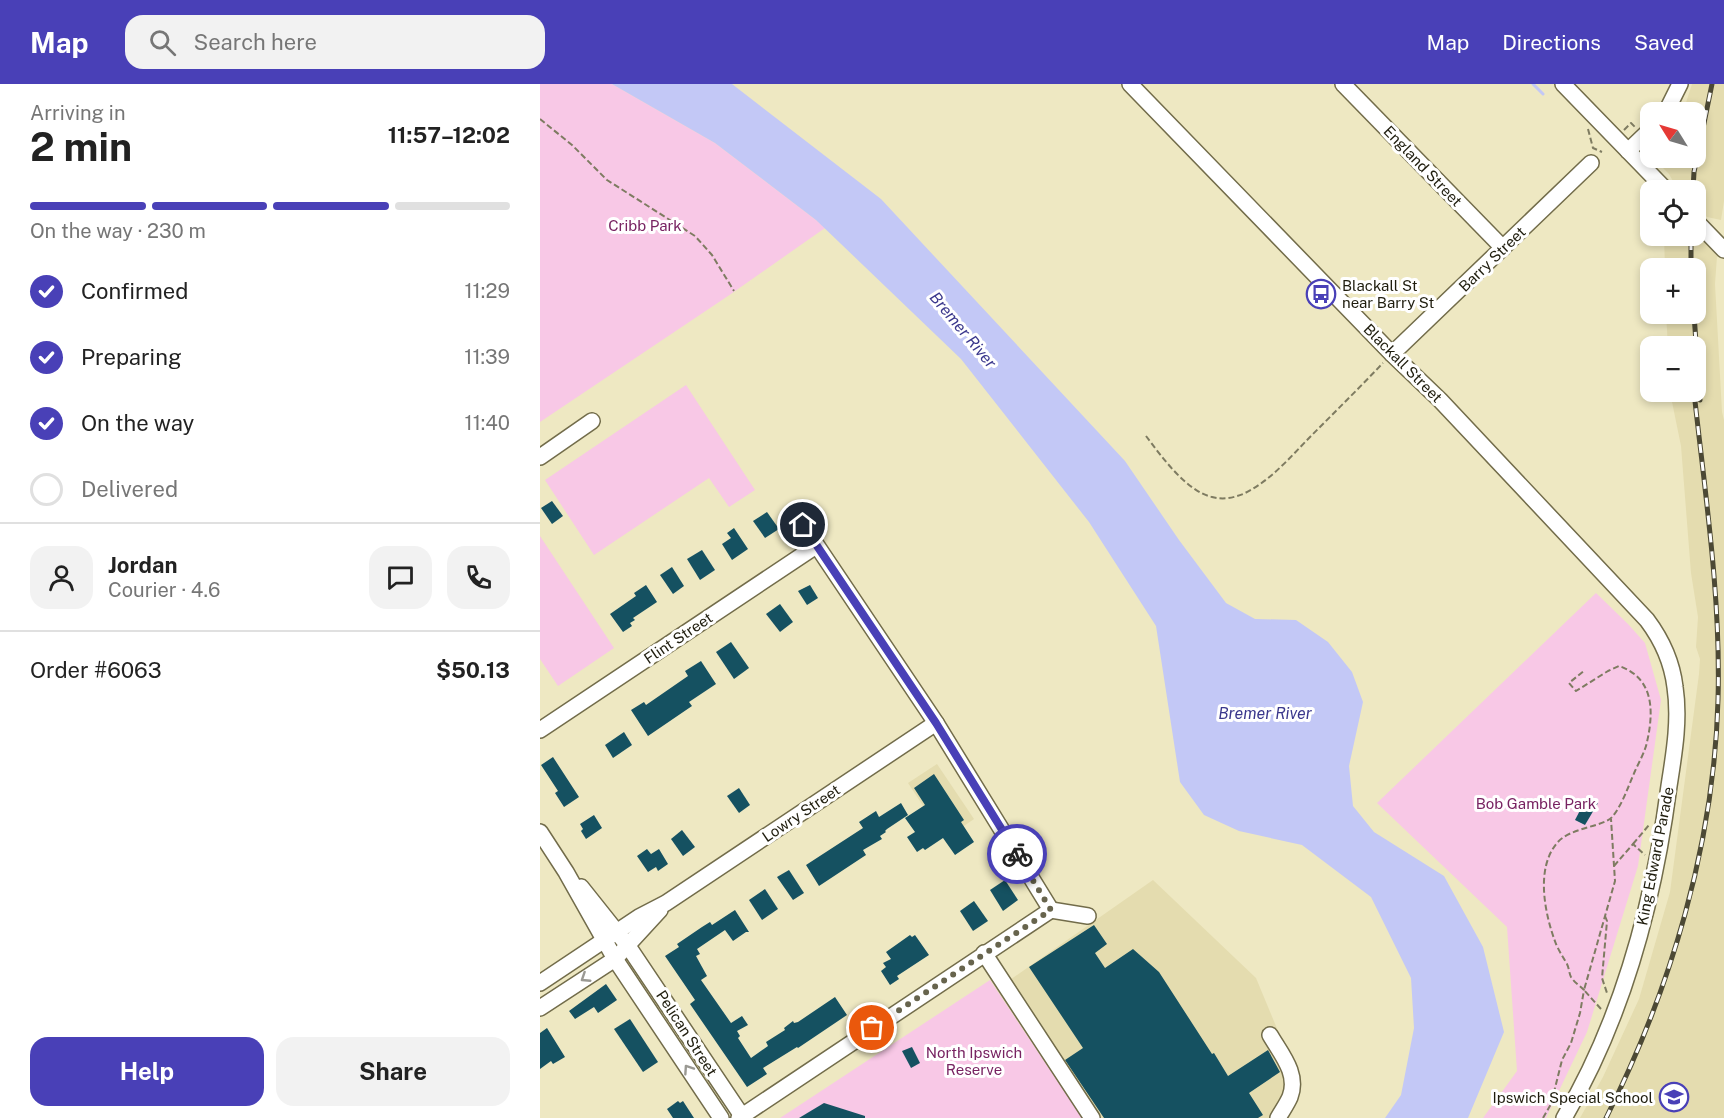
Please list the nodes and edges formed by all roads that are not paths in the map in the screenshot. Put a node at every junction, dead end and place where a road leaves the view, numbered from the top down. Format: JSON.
{"nodes":[{"id":1,"x":1130,"y":84,"type":"edge"},
{"id":2,"x":1343,"y":84,"type":"edge"},
{"id":3,"x":1563,"y":84,"type":"edge"},
{"id":4,"x":1640,"y":133,"type":"edge"},
{"id":5,"x":1628,"y":151,"type":"junction"},
{"id":6,"x":1597,"y":158,"type":"road end"},
{"id":7,"x":1656,"y":180,"type":"edge"},
{"id":8,"x":1706,"y":232,"type":"edge"},
{"id":9,"x":1503,"y":248,"type":"junction"},
{"id":10,"x":1724,"y":250,"type":"edge"},
{"id":11,"x":1392,"y":354,"type":"junction"},
{"id":12,"x":592,"y":421,"type":"dead end"},
{"id":13,"x":540,"y":457,"type":"edge"},
{"id":14,"x":803,"y":525,"type":"dead end"},
{"id":15,"x":816,"y":546,"type":"junction"},
{"id":16,"x":1647,"y":620,"type":"joint"},
{"id":17,"x":936,"y":723,"type":"junction"},
{"id":18,"x":540,"y":730,"type":"edge"},
{"id":19,"x":540,"y":832,"type":"edge"},
{"id":20,"x":566,"y":872,"type":"junction"},
{"id":21,"x":666,"y":903,"type":"junction"},
{"id":22,"x":1051,"y":910,"type":"junction"},
{"id":23,"x":1088,"y":916,"type":"dead end"},
{"id":24,"x":618,"y":932,"type":"junction"},
{"id":25,"x":604,"y":941,"type":"junction"},
{"id":26,"x":628,"y":946,"type":"junction"},
{"id":27,"x":984,"y":953,"type":"junction"},
{"id":28,"x":615,"y":958,"type":"junction"},
{"id":29,"x":650,"y":977,"type":"junction"},
{"id":30,"x":540,"y":983,"type":"edge"},
{"id":31,"x":634,"y":988,"type":"junction"},
{"id":32,"x":540,"y":1008,"type":"edge"},
{"id":33,"x":1270,"y":1035,"type":"dead end"},
{"id":34,"x":724,"y":1090,"type":"junction"},
{"id":35,"x":709,"y":1100,"type":"junction"},
{"id":36,"x":740,"y":1117,"type":"edge"},
{"id":37,"x":721,"y":1118,"type":"edge"},
{"id":38,"x":1092,"y":1118,"type":"edge"},
{"id":39,"x":1278,"y":1118,"type":"edge"},
{"id":40,"x":1564,"y":1118,"type":"edge"}],
"edges":[{"from":1,"to":11,"type":"street","name":"Blackall Street"},
{"from":2,"to":9,"type":"street","name":"England Street"},
{"from":3,"to":5,"type":"street"},
{"from":4,"to":5,"type":"street"},
{"from":5,"to":7,"type":"street"},
{"from":6,"to":9,"type":"street","name":"Barry Street"},
{"from":8,"to":10,"type":"street"},
{"from":9,"to":11,"type":"street","name":"Barry Street"},
{"from":11,"to":16,"type":"street","name":"Blackall Street"},
{"from":12,"to":13,"type":"street"},
{"from":14,"to":15,"type":"street"},
{"from":15,"to":17,"type":"street"},
{"from":15,"to":18,"type":"street","name":"Flint Street"},
{"from":16,"to":40,"type":"street","name":"King Edward Parade"},
{"from":17,"to":21,"type":"street","name":"Lowry Street"},
{"from":17,"to":22,"type":"street"},
{"from":19,"to":20,"type":"street","name":"Pelican Street"},
{"from":20,"to":24,"type":"street","name":"Pelican Street"},
{"from":20,"to":25,"type":"street","name":"Pelican Street"},
{"from":21,"to":24,"type":"street","name":"Lowry Street"},
{"from":21,"to":26,"type":"street","name":"Lowry Street"},
{"from":22,"to":23,"type":"street"},
{"from":22,"to":27,"type":"street"},
{"from":24,"to":25,"type":"street","name":"Lowry Street"},
{"from":24,"to":26,"type":"street","name":"Pelican Street"},
{"from":25,"to":28,"type":"street","name":"Pelican Street"},
{"from":25,"to":30,"type":"street","name":"Lowry Street"},
{"from":26,"to":28,"type":"street","name":"Lowry Street"},
{"from":26,"to":29,"type":"street","name":"Pelican Street"},
{"from":27,"to":36,"type":"street"},
{"from":27,"to":38,"type":"street"},
{"from":28,"to":31,"type":"street","name":"Pelican Street"},
{"from":28,"to":32,"type":"street","name":"Lowry Street","one_way":true},
{"from":29,"to":31,"type":"street","name":"Pelican Street"},
{"from":29,"to":34,"type":"street","name":"Pelican Street"},
{"from":35,"to":31,"type":"street","name":"Pelican Street","one_way":true},
{"from":33,"to":39,"type":"street"},
{"from":34,"to":35,"type":"street","name":"Pelican Street"},
{"from":34,"to":36,"type":"street","name":"Pelican Street"},
{"from":35,"to":37,"type":"street","name":"Pelican Street"}]}
